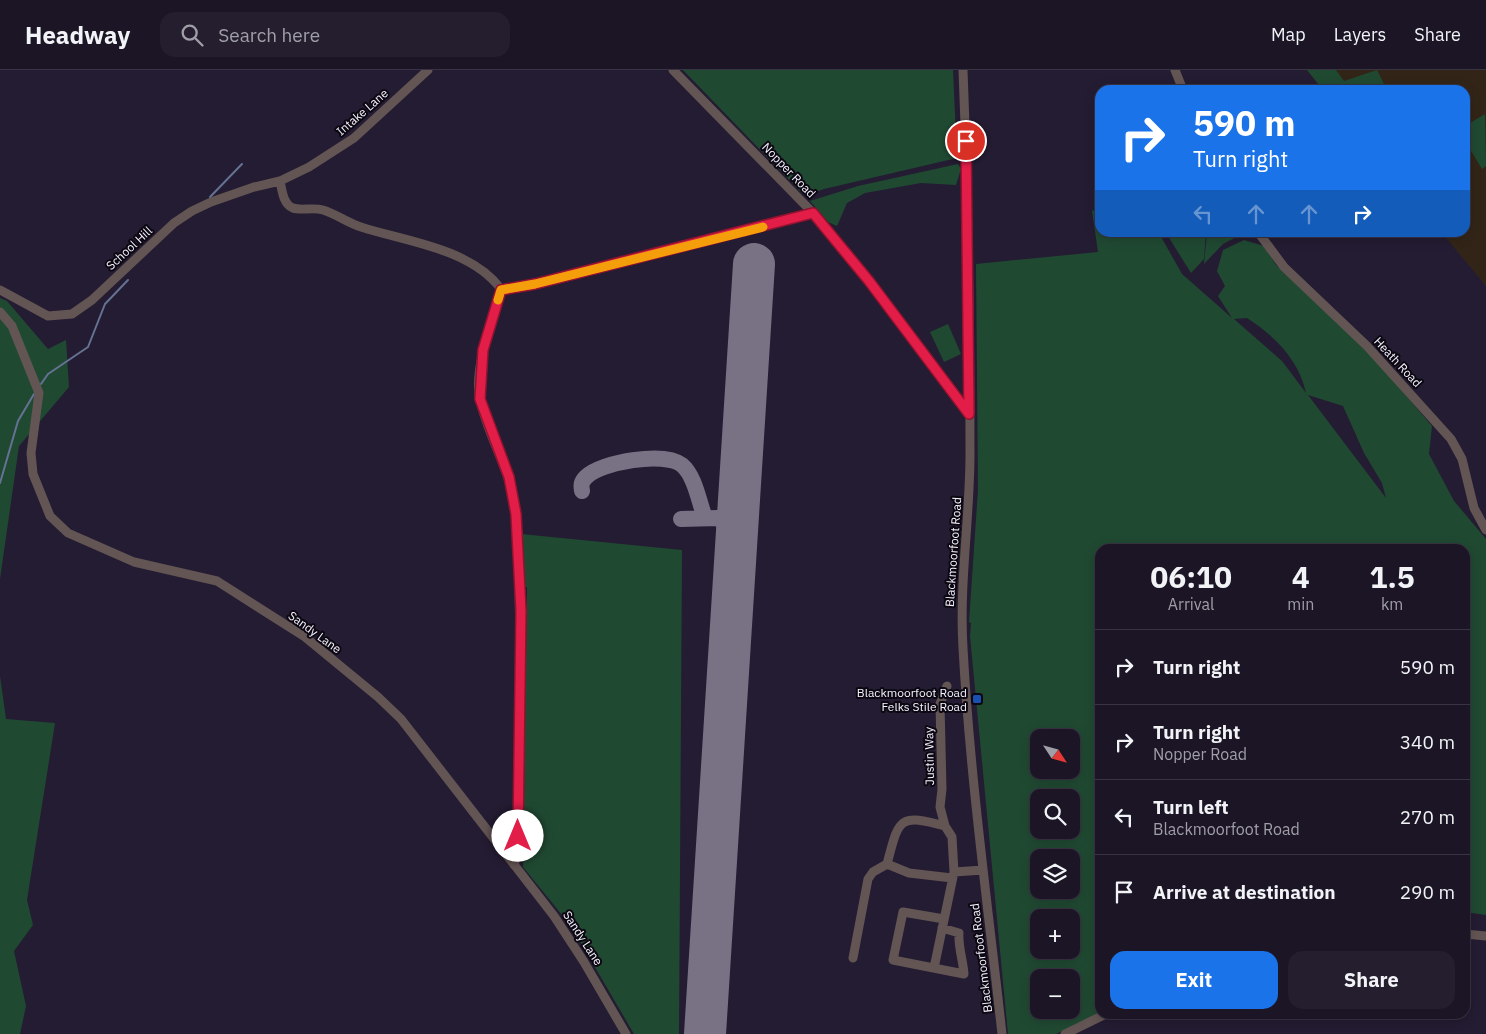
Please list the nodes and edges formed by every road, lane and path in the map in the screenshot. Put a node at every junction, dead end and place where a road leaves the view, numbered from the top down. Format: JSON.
{"nodes":[{"id":1,"x":428,"y":70,"type":"edge"},
{"id":2,"x":673,"y":70,"type":"edge"},
{"id":3,"x":963,"y":70,"type":"edge"},
{"id":4,"x":1175,"y":70,"type":"edge"},
{"id":5,"x":1181,"y":85,"type":"edge"},
{"id":6,"x":280,"y":182,"type":"junction"},
{"id":7,"x":813,"y":213,"type":"junction"},
{"id":8,"x":1262,"y":237,"type":"edge"},
{"id":9,"x":0,"y":290,"type":"edge"},
{"id":10,"x":501,"y":290,"type":"junction"},
{"id":11,"x":0,"y":312,"type":"edge"},
{"id":12,"x":969,"y":414,"type":"junction"},
{"id":13,"x":1486,"y":530,"type":"edge"},
{"id":14,"x":947,"y":686,"type":"dead end"},
{"id":15,"x":945,"y":826,"type":"junction"},
{"id":16,"x":887,"y":864,"type":"junction"},
{"id":17,"x":514,"y":865,"type":"junction"},
{"id":18,"x":983,"y":870,"type":"junction"},
{"id":19,"x":953,"y":875,"type":"junction"},
{"id":20,"x":943,"y":923,"type":"junction"},
{"id":21,"x":1470,"y":934,"type":"edge"},
{"id":22,"x":1486,"y":936,"type":"edge"},
{"id":23,"x":853,"y":958,"type":"dead end"},
{"id":24,"x":934,"y":968,"type":"junction"},
{"id":25,"x":1096,"y":1019,"type":"edge"},
{"id":26,"x":626,"y":1034,"type":"edge"},
{"id":27,"x":1002,"y":1034,"type":"edge"},
{"id":28,"x":1065,"y":1034,"type":"edge"}],
"edges":[{"from":1,"to":6,"type":"street","name":"Intake Lane"},
{"from":2,"to":7,"type":"street","name":"Nopper Road"},
{"from":3,"to":12,"type":"street","name":"Blackmoorfoot Road"},
{"from":4,"to":5,"type":"street"},
{"from":6,"to":9,"type":"street","name":"School Hill"},
{"from":6,"to":10,"type":"street"},
{"from":7,"to":10,"type":"street"},
{"from":7,"to":12,"type":"street","name":"Nopper Road"},
{"from":8,"to":13,"type":"street","name":"Heath Road"},
{"from":10,"to":17,"type":"street"},
{"from":11,"to":17,"type":"street","name":"Sandy Lane"},
{"from":12,"to":18,"type":"street","name":"Blackmoorfoot Road"},
{"from":14,"to":15,"type":"street","name":"Justin Way"},
{"from":15,"to":16,"type":"street"},
{"from":15,"to":19,"type":"street"},
{"from":16,"to":19,"type":"street"},
{"from":16,"to":23,"type":"street"},
{"from":17,"to":26,"type":"street","name":"Sandy Lane"},
{"from":18,"to":19,"type":"street"},
{"from":18,"to":27,"type":"street","name":"Blackmoorfoot Road"},
{"from":19,"to":20,"type":"street"},
{"from":20,"to":24,"type":"street"},
{"from":20,"to":24,"type":"street"},
{"from":20,"to":24,"type":"street"},
{"from":21,"to":22,"type":"street"},
{"from":25,"to":28,"type":"street"}]}
